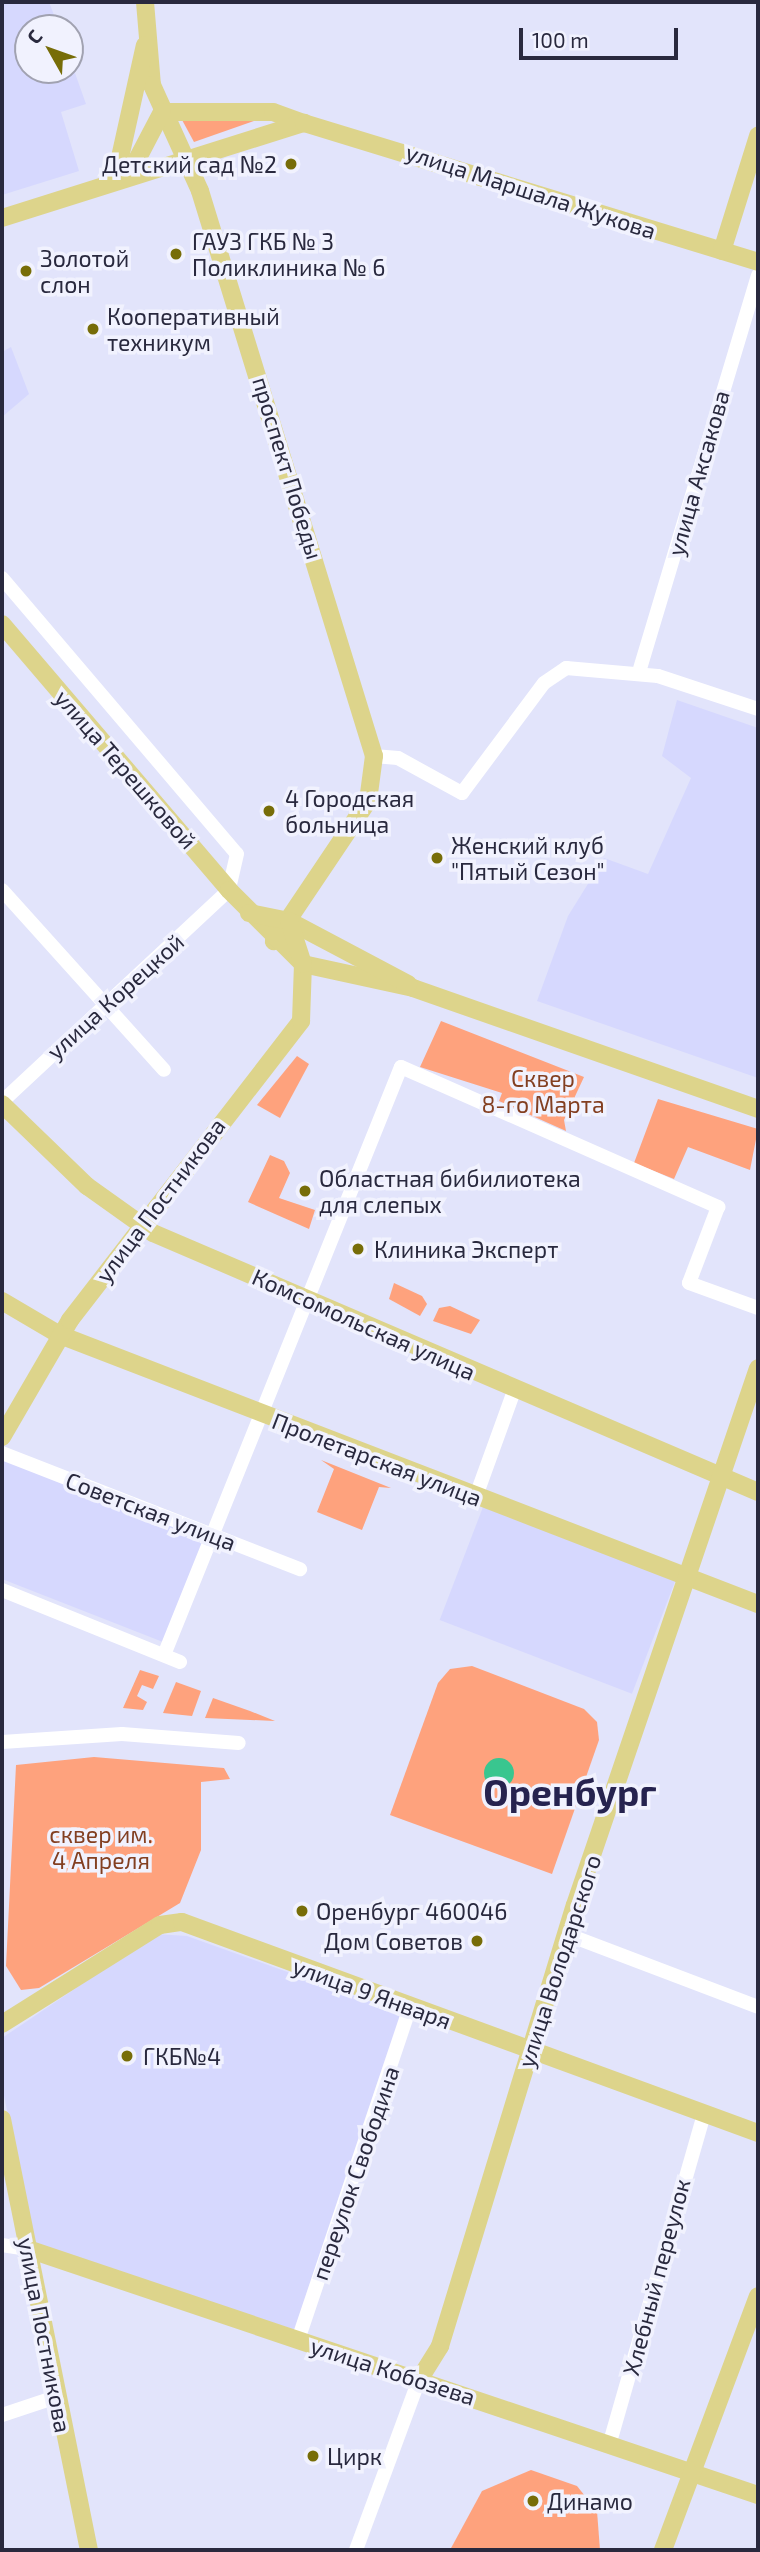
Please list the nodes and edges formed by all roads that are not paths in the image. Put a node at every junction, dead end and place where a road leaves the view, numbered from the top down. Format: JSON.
{"nodes":[{"id":1,"x":145,"y":2,"type":"edge"},
{"id":2,"x":148,"y":39,"type":"junction"},
{"id":3,"x":162,"y":112,"type":"junction"},
{"id":4,"x":304,"y":123,"type":"junction"},
{"id":5,"x":758,"y":136,"type":"edge"},
{"id":6,"x":187,"y":157,"type":"junction"},
{"id":7,"x":122,"y":178,"type":"junction"},
{"id":8,"x":2,"y":218,"type":"edge"},
{"id":9,"x":722,"y":251,"type":"junction"},
{"id":10,"x":758,"y":262,"type":"edge"},
{"id":11,"x":758,"y":275,"type":"edge"},
{"id":12,"x":2,"y":578,"type":"edge"},
{"id":13,"x":2,"y":625,"type":"edge"},
{"id":14,"x":639,"y":672,"type":"junction"},
{"id":15,"x":758,"y":709,"type":"edge"},
{"id":16,"x":374,"y":756,"type":"junction"},
{"id":17,"x":229,"y":890,"type":"junction"},
{"id":18,"x":2,"y":891,"type":"edge"},
{"id":19,"x":249,"y":913,"type":"junction"},
{"id":20,"x":289,"y":921,"type":"junction"},
{"id":21,"x":274,"y":941,"type":"junction"},
{"id":22,"x":303,"y":964,"type":"junction"},
{"id":23,"x":413,"y":988,"type":"junction"},
{"id":24,"x":106,"y":1007,"type":"junction"},
{"id":25,"x":164,"y":1070,"type":"dead end"},
{"id":26,"x":2,"y":1103,"type":"edge"},
{"id":27,"x":758,"y":1109,"type":"edge"},
{"id":28,"x":141,"y":1227,"type":"junction"},
{"id":29,"x":306,"y":1299,"type":"junction"},
{"id":30,"x":2,"y":1301,"type":"edge"},
{"id":31,"x":758,"y":1308,"type":"edge"},
{"id":32,"x":60,"y":1335,"type":"junction"},
{"id":33,"x":757,"y":1376,"type":"edge"},
{"id":34,"x":514,"y":1391,"type":"junction"},
{"id":35,"x":260,"y":1414,"type":"junction"},
{"id":36,"x":2,"y":1437,"type":"edge"},
{"id":37,"x":2,"y":1453,"type":"edge"},
{"id":38,"x":722,"y":1479,"type":"junction"},
{"id":39,"x":758,"y":1492,"type":"edge"},
{"id":40,"x":476,"y":1496,"type":"junction"},
{"id":41,"x":212,"y":1536,"type":"junction"},
{"id":42,"x":300,"y":1569,"type":"dead end"},
{"id":43,"x":687,"y":1579,"type":"junction"},
{"id":44,"x":2,"y":1590,"type":"edge"},
{"id":45,"x":758,"y":1604,"type":"edge"},
{"id":46,"x":164,"y":1655,"type":"junction"},
{"id":47,"x":180,"y":1662,"type":"dead end"},
{"id":48,"x":2,"y":1742,"type":"edge"},
{"id":49,"x":239,"y":1743,"type":"dead end"},
{"id":50,"x":566,"y":1934,"type":"junction"},
{"id":51,"x":410,"y":2007,"type":"junction"},
{"id":52,"x":758,"y":2007,"type":"edge"},
{"id":53,"x":2,"y":2024,"type":"edge"},
{"id":54,"x":530,"y":2051,"type":"junction"},
{"id":55,"x":704,"y":2114,"type":"junction"},
{"id":56,"x":2,"y":2119,"type":"edge"},
{"id":57,"x":758,"y":2133,"type":"edge"},
{"id":58,"x":2,"y":2245,"type":"edge"},
{"id":59,"x":28,"y":2249,"type":"junction"},
{"id":60,"x":758,"y":2296,"type":"edge"},
{"id":61,"x":298,"y":2340,"type":"junction"},
{"id":62,"x":419,"y":2380,"type":"junction"},
{"id":63,"x":56,"y":2397,"type":"junction"},
{"id":64,"x":2,"y":2415,"type":"edge"},
{"id":65,"x":610,"y":2442,"type":"junction"},
{"id":66,"x":694,"y":2473,"type":"junction"},
{"id":67,"x":758,"y":2495,"type":"edge"},
{"id":68,"x":89,"y":2550,"type":"edge"},
{"id":69,"x":356,"y":2550,"type":"edge"},
{"id":70,"x":663,"y":2550,"type":"edge"}],
"edges":[{"from":1,"to":2,"type":"main road","name":"проспект Победы"},
{"from":2,"to":3,"type":"main road","name":"проспект Победы"},
{"from":2,"to":7,"type":"main road"},
{"from":3,"to":4,"type":"main road","name":"улица Маршала Жукова"},
{"from":3,"to":6,"type":"main road","name":"проспект Победы"},
{"from":3,"to":7,"type":"main road"},
{"from":4,"to":6,"type":"main road"},
{"from":4,"to":9,"type":"main road","name":"улица Маршала Жукова"},
{"from":5,"to":9,"type":"main road"},
{"from":6,"to":7,"type":"main road"},
{"from":6,"to":16,"type":"main road","name":"проспект Победы"},
{"from":7,"to":8,"type":"main road"},
{"from":9,"to":10,"type":"main road","name":"улица Маршала Жукова"},
{"from":11,"to":14,"type":"street","name":"улица Аксакова"},
{"from":12,"to":17,"type":"street"},
{"from":13,"to":17,"type":"main road","name":"улица Терешковой"},
{"from":14,"to":15,"type":"street"},
{"from":14,"to":16,"type":"street"},
{"from":16,"to":20,"type":"main road","name":"проспект Победы"},
{"from":17,"to":19,"type":"main road","name":"улица Терешковой"},
{"from":17,"to":24,"type":"street","name":"улица Корецкой"},
{"from":18,"to":24,"type":"street"},
{"from":19,"to":20,"type":"main road"},
{"from":19,"to":21,"type":"main road","name":"улица Терешковой"},
{"from":20,"to":21,"type":"main road","name":"проспект Победы"},
{"from":20,"to":22,"type":"main road"},
{"from":20,"to":23,"type":"main road"},
{"from":21,"to":22,"type":"main road","name":"улица Терешковой"},
{"from":22,"to":23,"type":"main road"},
{"from":22,"to":28,"type":"main road","name":"улица Постникова"},
{"from":23,"to":27,"type":"main road"},
{"from":24,"to":25,"type":"street"},
{"from":24,"to":26,"type":"street","name":"улица Корецкой"},
{"from":26,"to":28,"type":"main road","name":"Комсомольская улица"},
{"from":28,"to":29,"type":"main road","name":"Комсомольская улица"},
{"from":28,"to":32,"type":"main road","name":"улица Постникова"},
{"from":29,"to":31,"type":"street"},
{"from":29,"to":34,"type":"main road","name":"Комсомольская улица"},
{"from":29,"to":35,"type":"street"},
{"from":30,"to":32,"type":"main road","name":"Пролетарская улица"},
{"from":32,"to":35,"type":"main road","name":"Пролетарская улица"},
{"from":32,"to":36,"type":"main road","name":"улица Постникова"},
{"from":33,"to":38,"type":"main road","name":"улица Володарского"},
{"from":34,"to":38,"type":"main road","name":"Комсомольская улица"},
{"from":34,"to":40,"type":"street"},
{"from":35,"to":40,"type":"main road","name":"Пролетарская улица"},
{"from":35,"to":41,"type":"street"},
{"from":37,"to":41,"type":"street","name":"Советская улица"},
{"from":38,"to":39,"type":"main road","name":"Комсомольская улица"},
{"from":38,"to":43,"type":"main road","name":"улица Володарского"},
{"from":40,"to":43,"type":"main road","name":"Пролетарская улица"},
{"from":41,"to":42,"type":"street","name":"Советская улица"},
{"from":41,"to":46,"type":"street"},
{"from":43,"to":45,"type":"main road","name":"Пролетарская улица"},
{"from":43,"to":50,"type":"main road","name":"улица Володарского"},
{"from":44,"to":46,"type":"street"},
{"from":46,"to":47,"type":"street"},
{"from":48,"to":49,"type":"street"},
{"from":50,"to":52,"type":"street"},
{"from":50,"to":54,"type":"main road","name":"улица Володарского"},
{"from":51,"to":53,"type":"main road","name":"улица 9 Января"},
{"from":51,"to":54,"type":"main road","name":"улица 9 Января"},
{"from":51,"to":61,"type":"street","name":"переулок Свободина"},
{"from":54,"to":55,"type":"main road","name":"улица 9 Января"},
{"from":54,"to":62,"type":"main road","name":"улица Володарского"},
{"from":55,"to":57,"type":"main road","name":"улица 9 Января"},
{"from":55,"to":65,"type":"street","name":"Хлебный переулок"},
{"from":56,"to":59,"type":"main road","name":"улица Постникова"},
{"from":58,"to":59,"type":"street"},
{"from":59,"to":61,"type":"main road","name":"улица Кобозева"},
{"from":59,"to":63,"type":"main road","name":"улица Постникова"},
{"from":60,"to":66,"type":"main road"},
{"from":61,"to":62,"type":"main road","name":"улица Кобозева"},
{"from":62,"to":65,"type":"main road","name":"улица Кобозева"},
{"from":62,"to":69,"type":"street","name":"улица Володарского"},
{"from":63,"to":64,"type":"street"},
{"from":63,"to":68,"type":"main road","name":"улица Постникова"},
{"from":65,"to":66,"type":"main road","name":"улица Кобозева"},
{"from":66,"to":67,"type":"main road","name":"улица Кобозева"},
{"from":66,"to":70,"type":"main road"}]}
